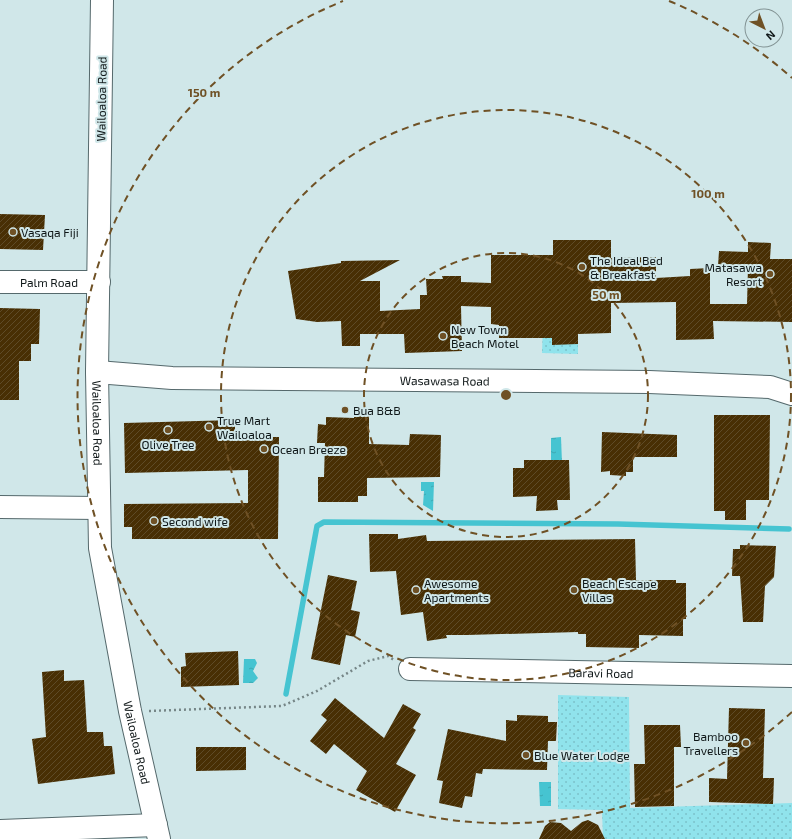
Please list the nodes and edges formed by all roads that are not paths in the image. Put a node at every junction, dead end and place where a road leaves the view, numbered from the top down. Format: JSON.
{"nodes":[{"id":1,"x":102,"y":0,"type":"edge"},
{"id":2,"x":0,"y":282,"type":"edge"},
{"id":3,"x":99,"y":282,"type":"junction"},
{"id":4,"x":97,"y":372,"type":"junction"},
{"id":5,"x":792,"y":394,"type":"edge"},
{"id":6,"x":0,"y":507,"type":"edge"},
{"id":7,"x":99,"y":508,"type":"junction"},
{"id":8,"x":410,"y":669,"type":"road end"},
{"id":9,"x":792,"y":676,"type":"edge"},
{"id":10,"x":0,"y":831,"type":"edge"},
{"id":11,"x":157,"y":832,"type":"edge"}],
"edges":[{"from":1,"to":3,"type":"street","name":"Wailoaloa Road"},
{"from":2,"to":3,"type":"street","name":"Palm Road"},
{"from":3,"to":4,"type":"street","name":"Wailoaloa Road"},
{"from":4,"to":5,"type":"street","name":"Wasawasa Road"},
{"from":4,"to":7,"type":"street","name":"Wailoaloa Road"},
{"from":6,"to":7,"type":"street"},
{"from":7,"to":11,"type":"street","name":"Wailoaloa Road"},
{"from":8,"to":9,"type":"street","name":"Baravi Road"},
{"from":10,"to":11,"type":"street"}]}
